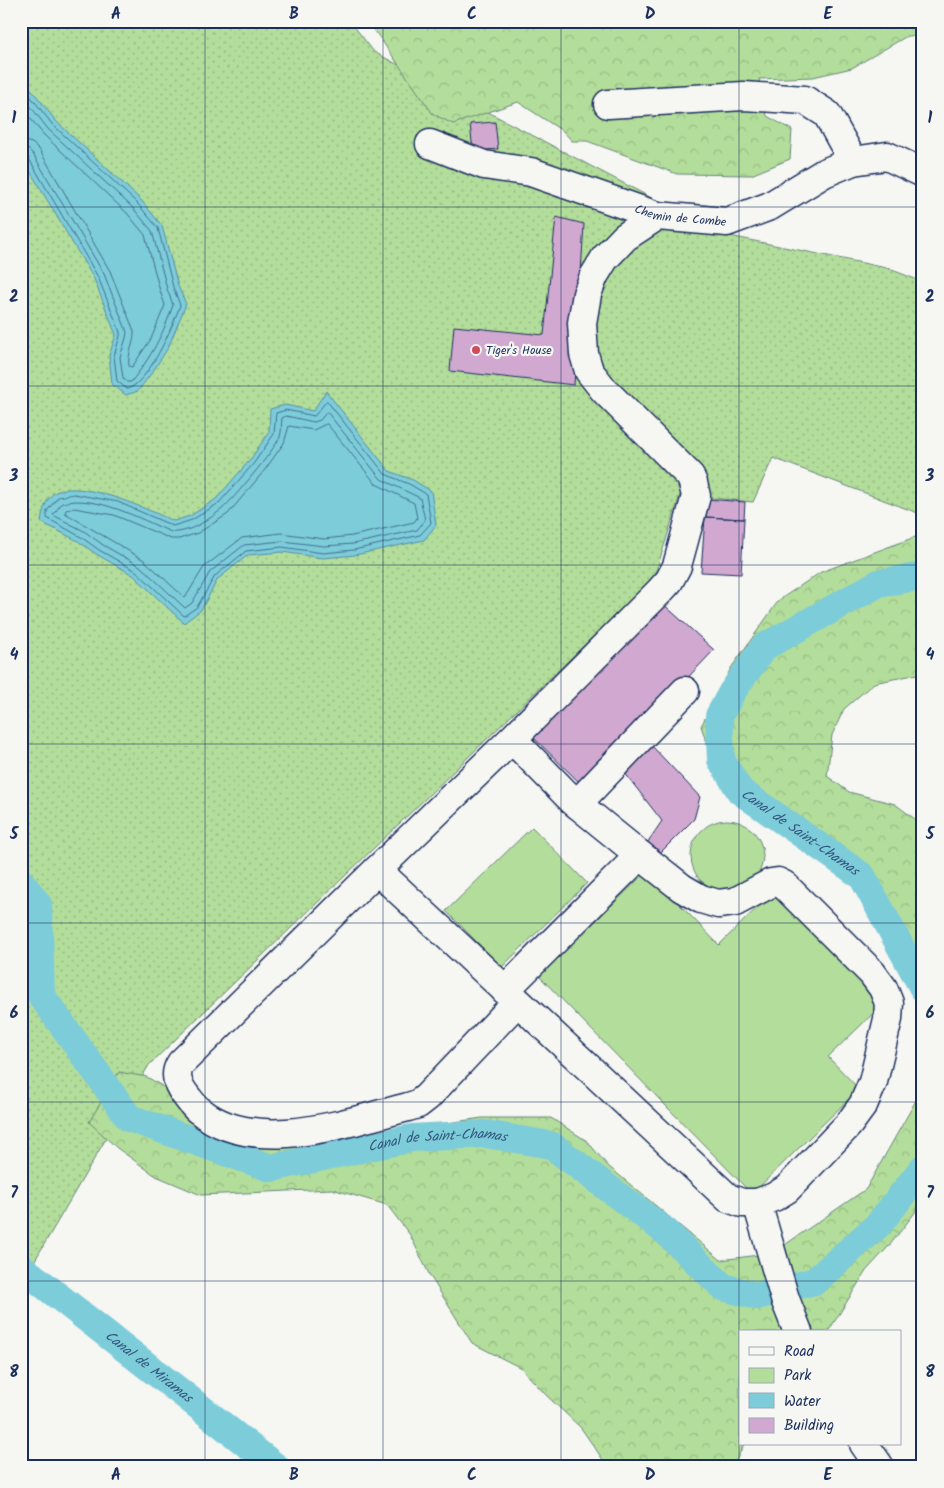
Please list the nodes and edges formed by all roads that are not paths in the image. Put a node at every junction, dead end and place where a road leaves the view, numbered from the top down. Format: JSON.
{"nodes":[{"id":1,"x":608,"y":104,"type":"dead end"},
{"id":2,"x":430,"y":144,"type":"dead end"},
{"id":3,"x":853,"y":160,"type":"junction"},
{"id":4,"x":923,"y":173,"type":"edge"},
{"id":5,"x":657,"y":216,"type":"junction"},
{"id":6,"x":685,"y":691,"type":"dead end"},
{"id":7,"x":512,"y":740,"type":"junction"},
{"id":8,"x":577,"y":804,"type":"junction"},
{"id":9,"x":640,"y":855,"type":"junction"},
{"id":10,"x":377,"y":870,"type":"junction"},
{"id":11,"x":511,"y":996,"type":"junction"},
{"id":12,"x":757,"y":1203,"type":"junction"},
{"id":13,"x":797,"y":1330,"type":"edge"},
{"id":14,"x":865,"y":1446,"type":"edge"},
{"id":15,"x":880,"y":1467,"type":"edge"}],
"edges":[{"from":1,"to":3,"type":"lane"},
{"from":2,"to":5,"type":"lane","name":"Chemin de Combe"},
{"from":3,"to":4,"type":"lane","name":"Chemin de Combe"},
{"from":3,"to":5,"type":"lane","name":"Chemin de Combe"},
{"from":5,"to":7,"type":"lane"},
{"from":6,"to":8,"type":"lane"},
{"from":7,"to":8,"type":"lane"},
{"from":7,"to":10,"type":"lane"},
{"from":8,"to":9,"type":"lane"},
{"from":9,"to":11,"type":"lane"},
{"from":9,"to":12,"type":"lane"},
{"from":10,"to":11,"type":"lane"},
{"from":10,"to":11,"type":"lane"},
{"from":11,"to":12,"type":"lane"},
{"from":12,"to":13,"type":"lane"},
{"from":14,"to":15,"type":"lane"}]}
